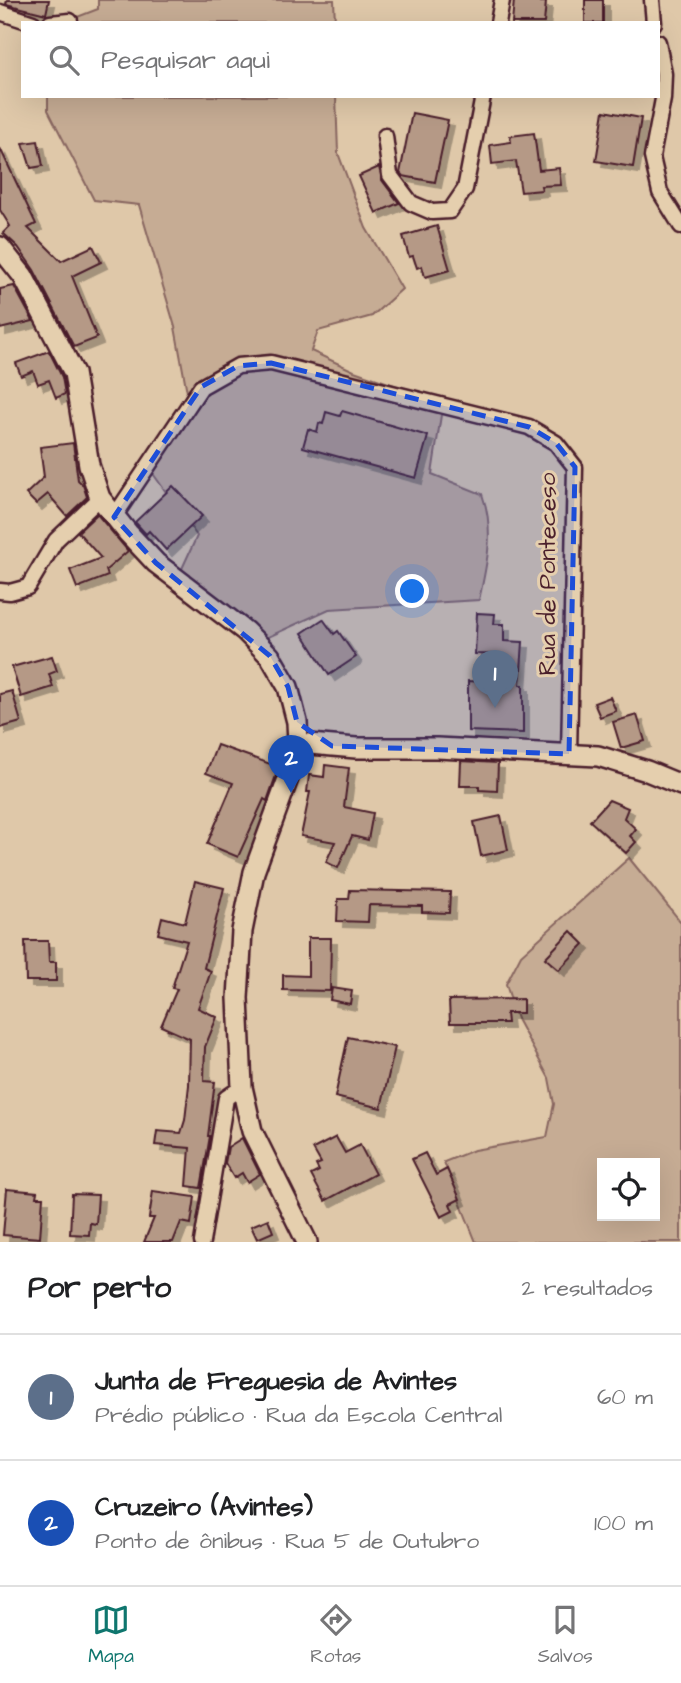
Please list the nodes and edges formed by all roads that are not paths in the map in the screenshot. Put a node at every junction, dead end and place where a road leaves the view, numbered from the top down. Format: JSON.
{"nodes":[{"id":1,"x":502,"y":0,"type":"edge"},
{"id":2,"x":652,"y":0,"type":"edge"},
{"id":3,"x":0,"y":12,"type":"edge"},
{"id":4,"x":27,"y":21,"type":"edge"},
{"id":5,"x":498,"y":21,"type":"edge"},
{"id":6,"x":654,"y":21,"type":"edge"},
{"id":7,"x":660,"y":53,"type":"edge"},
{"id":8,"x":483,"y":98,"type":"edge"},
{"id":9,"x":385,"y":136,"type":"dead end"},
{"id":10,"x":681,"y":226,"type":"edge"},
{"id":11,"x":0,"y":247,"type":"edge"},
{"id":12,"x":100,"y":498,"type":"junction"},
{"id":13,"x":114,"y":517,"type":"junction"},
{"id":14,"x":0,"y":591,"type":"edge"},
{"id":15,"x":297,"y":722,"type":"junction"},
{"id":16,"x":298,"y":743,"type":"junction"},
{"id":17,"x":332,"y":746,"type":"junction"},
{"id":18,"x":569,"y":754,"type":"junction"},
{"id":19,"x":681,"y":785,"type":"edge"},
{"id":20,"x":242,"y":1087,"type":"junction"},
{"id":21,"x":202,"y":1242,"type":"edge"},
{"id":22,"x":307,"y":1242,"type":"edge"}],
"edges":[{"from":1,"to":5,"type":"street"},
{"from":2,"to":6,"type":"street"},
{"from":3,"to":4,"type":"street"},
{"from":7,"to":10,"type":"street"},
{"from":8,"to":9,"type":"street"},
{"from":11,"to":12,"type":"street"},
{"from":12,"to":13,"type":"street"},
{"from":12,"to":14,"type":"street"},
{"from":13,"to":15,"type":"street"},
{"from":13,"to":18,"type":"street","name":"Rua de Ponteceso"},
{"from":15,"to":16,"type":"street"},
{"from":15,"to":17,"type":"street"},
{"from":16,"to":17,"type":"street"},
{"from":16,"to":20,"type":"street"},
{"from":17,"to":18,"type":"street"},
{"from":18,"to":19,"type":"street"},
{"from":20,"to":21,"type":"street"},
{"from":20,"to":22,"type":"street"}]}
